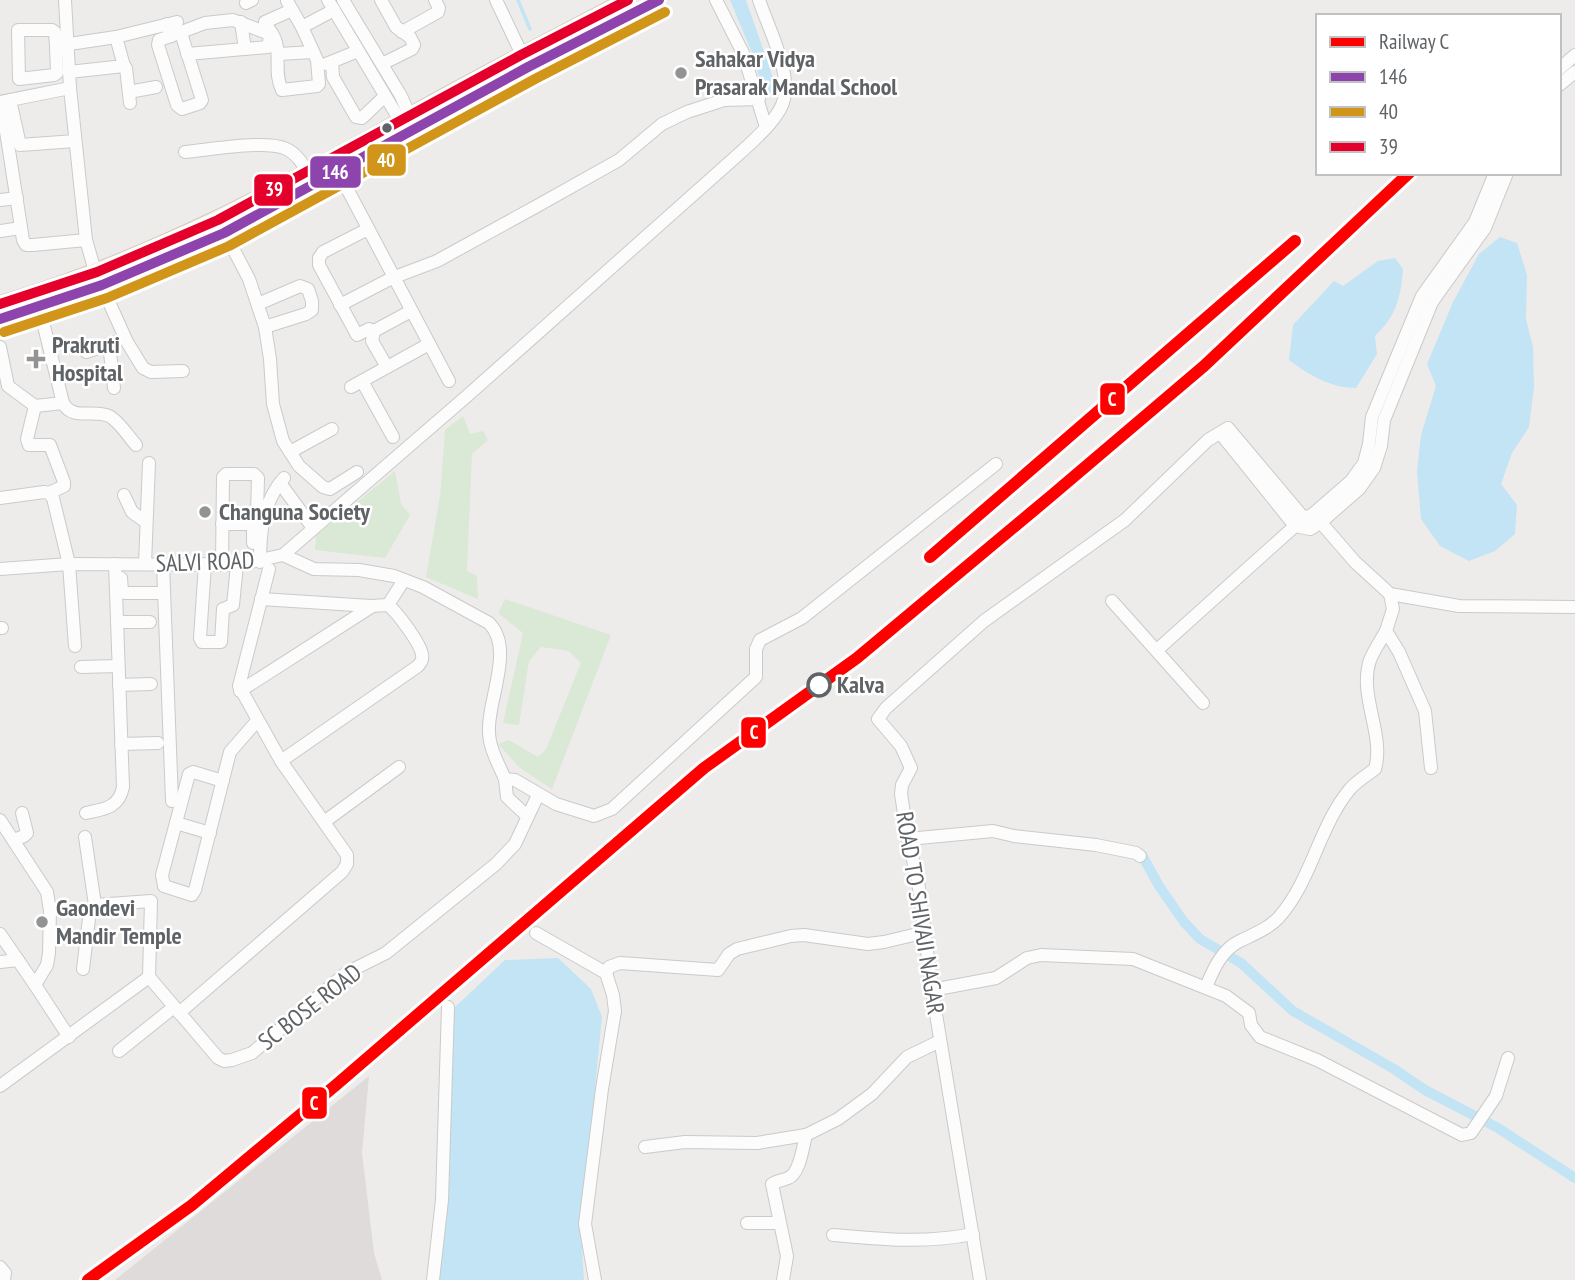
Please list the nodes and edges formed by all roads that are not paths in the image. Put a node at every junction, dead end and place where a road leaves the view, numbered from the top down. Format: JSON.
{"nodes":[{"id":1,"x":65,"y":0,"type":"edge"},
{"id":2,"x":381,"y":0,"type":"edge"},
{"id":3,"x":435,"y":0,"type":"edge"},
{"id":4,"x":496,"y":0,"type":"edge"},
{"id":5,"x":625,"y":0,"type":"edge"},
{"id":6,"x":659,"y":0,"type":"edge"},
{"id":7,"x":716,"y":0,"type":"edge"},
{"id":8,"x":759,"y":0,"type":"edge"},
{"id":9,"x":335,"y":3,"type":"edge"},
{"id":10,"x":289,"y":5,"type":"edge"},
{"id":11,"x":241,"y":22,"type":"junction"},
{"id":12,"x":302,"y":27,"type":"junction"},
{"id":13,"x":174,"y":29,"type":"junction"},
{"id":14,"x":402,"y":32,"type":"junction"},
{"id":15,"x":116,"y":37,"type":"junction"},
{"id":16,"x":61,"y":45,"type":"junction"},
{"id":17,"x":244,"y":49,"type":"junction"},
{"id":18,"x":358,"y":51,"type":"junction"},
{"id":19,"x":187,"y":54,"type":"junction"},
{"id":20,"x":279,"y":54,"type":"junction"},
{"id":21,"x":315,"y":58,"type":"junction"},
{"id":22,"x":525,"y":61,"type":"junction"},
{"id":23,"x":332,"y":62,"type":"junction"},
{"id":24,"x":1574,"y":62,"type":"edge"},
{"id":25,"x":382,"y":64,"type":"junction"},
{"id":26,"x":124,"y":66,"type":"junction"},
{"id":27,"x":69,"y":72,"type":"junction"},
{"id":28,"x":19,"y":79,"type":"junction"},
{"id":29,"x":1561,"y":82,"type":"edge"},
{"id":30,"x":156,"y":87,"type":"dead end"},
{"id":31,"x":70,"y":88,"type":"junction"},
{"id":32,"x":385,"y":96,"type":"junction"},
{"id":33,"x":759,"y":99,"type":"junction"},
{"id":34,"x":8,"y":103,"type":"edge"},
{"id":35,"x":408,"y":124,"type":"junction"},
{"id":36,"x":766,"y":127,"type":"junction"},
{"id":37,"x":4,"y":136,"type":"edge"},
{"id":38,"x":75,"y":141,"type":"junction"},
{"id":39,"x":185,"y":152,"type":"dead end"},
{"id":40,"x":334,"y":165,"type":"junction"},
{"id":41,"x":6,"y":167,"type":"edge"},
{"id":42,"x":1494,"y":175,"type":"edge"},
{"id":43,"x":1506,"y":175,"type":"edge"},
{"id":44,"x":310,"y":177,"type":"junction"},
{"id":45,"x":17,"y":198,"type":"junction"},
{"id":46,"x":0,"y":200,"type":"edge"},
{"id":47,"x":217,"y":218,"type":"junction"},
{"id":48,"x":21,"y":228,"type":"junction"},
{"id":49,"x":368,"y":229,"type":"junction"},
{"id":50,"x":0,"y":231,"type":"edge"},
{"id":51,"x":224,"y":233,"type":"junction"},
{"id":52,"x":86,"y":240,"type":"junction"},
{"id":53,"x":160,"y":243,"type":"junction"},
{"id":54,"x":167,"y":257,"type":"junction"},
{"id":55,"x":95,"y":271,"type":"junction"},
{"id":56,"x":392,"y":278,"type":"junction"},
{"id":57,"x":102,"y":285,"type":"junction"},
{"id":58,"x":35,"y":293,"type":"junction"},
{"id":59,"x":0,"y":303,"type":"edge"},
{"id":60,"x":258,"y":304,"type":"junction"},
{"id":61,"x":340,"y":304,"type":"junction"},
{"id":62,"x":40,"y":307,"type":"junction"},
{"id":63,"x":411,"y":311,"type":"junction"},
{"id":64,"x":0,"y":319,"type":"edge"},
{"id":65,"x":265,"y":327,"type":"junction"},
{"id":66,"x":374,"y":331,"type":"junction"},
{"id":67,"x":125,"y":338,"type":"junction"},
{"id":68,"x":109,"y":344,"type":"junction"},
{"id":69,"x":429,"y":344,"type":"junction"},
{"id":70,"x":0,"y":347,"type":"edge"},
{"id":71,"x":86,"y":352,"type":"dead end"},
{"id":72,"x":387,"y":367,"type":"junction"},
{"id":73,"x":183,"y":371,"type":"dead end"},
{"id":74,"x":449,"y":381,"type":"dead end"},
{"id":75,"x":114,"y":388,"type":"dead end"},
{"id":76,"x":63,"y":403,"type":"junction"},
{"id":77,"x":35,"y":405,"type":"junction"},
{"id":78,"x":332,"y":429,"type":"dead end"},
{"id":79,"x":393,"y":437,"type":"dead end"},
{"id":80,"x":136,"y":445,"type":"dead end"},
{"id":81,"x":290,"y":452,"type":"junction"},
{"id":82,"x":149,"y":463,"type":"dead end"},
{"id":83,"x":996,"y":464,"type":"dead end"},
{"id":84,"x":358,"y":472,"type":"dead end"},
{"id":85,"x":49,"y":493,"type":"junction"},
{"id":86,"x":124,"y":495,"type":"dead end"},
{"id":87,"x":0,"y":498,"type":"edge"},
{"id":88,"x":257,"y":514,"type":"dead end"},
{"id":89,"x":1308,"y":519,"type":"junction"},
{"id":90,"x":146,"y":522,"type":"junction"},
{"id":91,"x":222,"y":524,"type":"junction"},
{"id":92,"x":313,"y":528,"type":"junction"},
{"id":93,"x":283,"y":555,"type":"junction"},
{"id":94,"x":69,"y":564,"type":"junction"},
{"id":95,"x":118,"y":564,"type":"junction"},
{"id":96,"x":145,"y":564,"type":"junction"},
{"id":97,"x":163,"y":564,"type":"junction"},
{"id":98,"x":205,"y":565,"type":"junction"},
{"id":99,"x":222,"y":565,"type":"junction"},
{"id":100,"x":237,"y":565,"type":"junction"},
{"id":101,"x":261,"y":565,"type":"junction"},
{"id":102,"x":0,"y":569,"type":"edge"},
{"id":103,"x":404,"y":580,"type":"junction"},
{"id":104,"x":164,"y":593,"type":"junction"},
{"id":105,"x":1390,"y":594,"type":"junction"},
{"id":106,"x":261,"y":599,"type":"junction"},
{"id":107,"x":1112,"y":601,"type":"dead end"},
{"id":108,"x":388,"y":605,"type":"junction"},
{"id":109,"x":371,"y":607,"type":"junction"},
{"id":110,"x":1575,"y":607,"type":"edge"},
{"id":111,"x":117,"y":622,"type":"junction"},
{"id":112,"x":150,"y":622,"type":"dead end"},
{"id":113,"x":1387,"y":631,"type":"junction"},
{"id":114,"x":75,"y":646,"type":"dead end"},
{"id":115,"x":1157,"y":650,"type":"junction"},
{"id":116,"x":118,"y":666,"type":"junction"},
{"id":117,"x":81,"y":667,"type":"dead end"},
{"id":118,"x":151,"y":684,"type":"dead end"},
{"id":119,"x":119,"y":685,"type":"junction"},
{"id":120,"x":240,"y":691,"type":"junction"},
{"id":121,"x":1203,"y":703,"type":"dead end"},
{"id":122,"x":257,"y":721,"type":"junction"},
{"id":123,"x":158,"y":743,"type":"dead end"},
{"id":124,"x":121,"y":744,"type":"junction"},
{"id":125,"x":281,"y":761,"type":"junction"},
{"id":126,"x":398,"y":767,"type":"dead end"},
{"id":127,"x":1431,"y":768,"type":"dead end"},
{"id":128,"x":505,"y":779,"type":"junction"},
{"id":129,"x":223,"y":782,"type":"junction"},
{"id":130,"x":538,"y":795,"type":"junction"},
{"id":131,"x":172,"y":801,"type":"dead end"},
{"id":132,"x":22,"y":813,"type":"dead end"},
{"id":133,"x":86,"y":813,"type":"dead end"},
{"id":134,"x":527,"y":816,"type":"junction"},
{"id":135,"x":0,"y":820,"type":"edge"},
{"id":136,"x":324,"y":822,"type":"junction"},
{"id":137,"x":176,"y":823,"type":"junction"},
{"id":138,"x":210,"y":833,"type":"junction"},
{"id":139,"x":85,"y":837,"type":"dead end"},
{"id":140,"x":908,"y":839,"type":"junction"},
{"id":141,"x":14,"y":841,"type":"junction"},
{"id":142,"x":1140,"y":856,"type":"dead end"},
{"id":143,"x":95,"y":905,"type":"junction"},
{"id":144,"x":926,"y":932,"type":"junction"},
{"id":145,"x":536,"y":933,"type":"dead end"},
{"id":146,"x":0,"y":934,"type":"edge"},
{"id":147,"x":18,"y":960,"type":"junction"},
{"id":148,"x":0,"y":962,"type":"edge"},
{"id":149,"x":83,"y":969,"type":"dead end"},
{"id":150,"x":606,"y":973,"type":"junction"},
{"id":151,"x":149,"y":977,"type":"junction"},
{"id":152,"x":35,"y":985,"type":"junction"},
{"id":153,"x":1206,"y":987,"type":"junction"},
{"id":154,"x":932,"y":990,"type":"junction"},
{"id":155,"x":448,"y":1007,"type":"dead end"},
{"id":156,"x":176,"y":1010,"type":"junction"},
{"id":157,"x":69,"y":1037,"type":"junction"},
{"id":158,"x":940,"y":1041,"type":"junction"},
{"id":159,"x":119,"y":1051,"type":"dead end"},
{"id":160,"x":1508,"y":1058,"type":"dead end"},
{"id":161,"x":0,"y":1086,"type":"edge"},
{"id":162,"x":806,"y":1135,"type":"junction"},
{"id":163,"x":645,"y":1147,"type":"dead end"},
{"id":164,"x":747,"y":1223,"type":"dead end"},
{"id":165,"x":779,"y":1223,"type":"junction"},
{"id":166,"x":973,"y":1234,"type":"junction"},
{"id":167,"x":833,"y":1235,"type":"dead end"},
{"id":168,"x":0,"y":1267,"type":"edge"},
{"id":169,"x":4,"y":1280,"type":"edge"},
{"id":170,"x":433,"y":1280,"type":"edge"},
{"id":171,"x":595,"y":1280,"type":"edge"},
{"id":172,"x":783,"y":1280,"type":"edge"},
{"id":173,"x":980,"y":1280,"type":"edge"}],
"edges":[{"from":1,"to":16,"type":"street"},
{"from":2,"to":14,"type":"street"},
{"from":3,"to":14,"type":"street"},
{"from":4,"to":22,"type":"street"},
{"from":5,"to":22,"type":"main road"},
{"from":6,"to":22,"type":"main road"},
{"from":7,"to":33,"type":"street"},
{"from":8,"to":36,"type":"street"},
{"from":9,"to":12,"type":"street"},
{"from":9,"to":18,"type":"street"},
{"from":9,"to":25,"type":"street"},
{"from":10,"to":12,"type":"street"},
{"from":10,"to":20,"type":"street"},
{"from":11,"to":13,"type":"street"},
{"from":11,"to":17,"type":"street"},
{"from":11,"to":17,"type":"street"},
{"from":12,"to":21,"type":"street"},
{"from":13,"to":15,"type":"street"},
{"from":13,"to":19,"type":"street"},
{"from":13,"to":19,"type":"street"},
{"from":14,"to":25,"type":"street"},
{"from":15,"to":16,"type":"street"},
{"from":15,"to":26,"type":"street"},
{"from":16,"to":27,"type":"street"},
{"from":16,"to":28,"type":"street"},
{"from":16,"to":28,"type":"street"},
{"from":17,"to":19,"type":"street"},
{"from":18,"to":23,"type":"street"},
{"from":18,"to":32,"type":"street"},
{"from":20,"to":21,"type":"street"},
{"from":20,"to":21,"type":"street"},
{"from":21,"to":23,"type":"street"},
{"from":22,"to":35,"type":"main road"},
{"from":23,"to":32,"type":"street"},
{"from":24,"to":29,"type":"street"},
{"from":25,"to":35,"type":"street"},
{"from":26,"to":27,"type":"street"},
{"from":26,"to":30,"type":"street"},
{"from":27,"to":31,"type":"street"},
{"from":28,"to":34,"type":"street"},
{"from":31,"to":34,"type":"street"},
{"from":31,"to":38,"type":"street"},
{"from":32,"to":35,"type":"street"},
{"from":33,"to":36,"type":"street"},
{"from":33,"to":56,"type":"street"},
{"from":34,"to":37,"type":"street"},
{"from":34,"to":38,"type":"street"},
{"from":35,"to":40,"type":"main road"},
{"from":36,"to":92,"type":"street"},
{"from":37,"to":41,"type":"street"},
{"from":38,"to":52,"type":"street"},
{"from":39,"to":44,"type":"street"},
{"from":40,"to":44,"type":"main road"},
{"from":40,"to":49,"type":"street"},
{"from":41,"to":45,"type":"street"},
{"from":42,"to":89,"type":"street"},
{"from":43,"to":89,"type":"street"},
{"from":44,"to":47,"type":"main road"},
{"from":44,"to":51,"type":"main road"},
{"from":45,"to":46,"type":"street"},
{"from":45,"to":48,"type":"street"},
{"from":47,"to":51,"type":"street"},
{"from":47,"to":53,"type":"main road"},
{"from":48,"to":50,"type":"street"},
{"from":48,"to":52,"type":"street"},
{"from":49,"to":56,"type":"street"},
{"from":49,"to":61,"type":"street"},
{"from":51,"to":54,"type":"main road"},
{"from":51,"to":60,"type":"street"},
{"from":52,"to":55,"type":"street"},
{"from":53,"to":54,"type":"main road"},
{"from":53,"to":55,"type":"main road"},
{"from":54,"to":57,"type":"main road"},
{"from":55,"to":57,"type":"street"},
{"from":55,"to":58,"type":"main road"},
{"from":56,"to":61,"type":"street"},
{"from":56,"to":63,"type":"street"},
{"from":57,"to":62,"type":"main road"},
{"from":57,"to":67,"type":"street"},
{"from":58,"to":59,"type":"main road"},
{"from":58,"to":62,"type":"street"},
{"from":60,"to":65,"type":"street"},
{"from":60,"to":65,"type":"street"},
{"from":61,"to":66,"type":"street"},
{"from":62,"to":64,"type":"main road"},
{"from":62,"to":76,"type":"street"},
{"from":63,"to":66,"type":"street"},
{"from":63,"to":69,"type":"street"},
{"from":65,"to":81,"type":"street"},
{"from":66,"to":72,"type":"street"},
{"from":67,"to":68,"type":"street"},
{"from":67,"to":73,"type":"street"},
{"from":68,"to":71,"type":"street"},
{"from":68,"to":75,"type":"street"},
{"from":69,"to":72,"type":"street"},
{"from":69,"to":74,"type":"street"},
{"from":70,"to":77,"type":"street"},
{"from":72,"to":79,"type":"street"},
{"from":76,"to":77,"type":"street"},
{"from":76,"to":80,"type":"street"},
{"from":77,"to":85,"type":"street"},
{"from":78,"to":81,"type":"street"},
{"from":81,"to":84,"type":"street"},
{"from":82,"to":90,"type":"street"},
{"from":83,"to":130,"type":"street"},
{"from":85,"to":87,"type":"street"},
{"from":85,"to":94,"type":"street"},
{"from":86,"to":90,"type":"street"},
{"from":88,"to":91,"type":"street"},
{"from":89,"to":105,"type":"street"},
{"from":89,"to":115,"type":"street"},
{"from":89,"to":140,"type":"street","name":"ROAD TO SHIVAJI NAGAR"},
{"from":90,"to":96,"type":"street"},
{"from":91,"to":99,"type":"street"},
{"from":91,"to":101,"type":"street"},
{"from":92,"to":93,"type":"street"},
{"from":92,"to":101,"type":"street"},
{"from":93,"to":101,"type":"street","name":"SALVI ROAD"},
{"from":93,"to":103,"type":"street","name":"SALVI ROAD"},
{"from":94,"to":95,"type":"street","name":"SALVI ROAD"},
{"from":94,"to":102,"type":"street","name":"SALVI ROAD"},
{"from":94,"to":114,"type":"street"},
{"from":95,"to":96,"type":"street","name":"SALVI ROAD"},
{"from":95,"to":104,"type":"street"},
{"from":95,"to":111,"type":"street"},
{"from":96,"to":97,"type":"street","name":"SALVI ROAD"},
{"from":97,"to":98,"type":"street","name":"SALVI ROAD"},
{"from":97,"to":104,"type":"street"},
{"from":98,"to":99,"type":"street","name":"SALVI ROAD"},
{"from":98,"to":100,"type":"street"},
{"from":99,"to":100,"type":"street","name":"SALVI ROAD"},
{"from":100,"to":101,"type":"street","name":"SALVI ROAD"},
{"from":101,"to":106,"type":"street"},
{"from":103,"to":108,"type":"street"},
{"from":103,"to":128,"type":"street","name":"SALVI ROAD"},
{"from":104,"to":131,"type":"street"},
{"from":105,"to":110,"type":"street"},
{"from":105,"to":113,"type":"street"},
{"from":106,"to":109,"type":"street"},
{"from":106,"to":120,"type":"street"},
{"from":107,"to":115,"type":"street"},
{"from":108,"to":109,"type":"street"},
{"from":108,"to":125,"type":"street"},
{"from":109,"to":120,"type":"street"},
{"from":111,"to":112,"type":"street"},
{"from":111,"to":116,"type":"street"},
{"from":113,"to":127,"type":"street"},
{"from":113,"to":153,"type":"street"},
{"from":115,"to":121,"type":"street"},
{"from":116,"to":117,"type":"street"},
{"from":116,"to":119,"type":"street"},
{"from":118,"to":119,"type":"street"},
{"from":119,"to":124,"type":"street"},
{"from":120,"to":122,"type":"street"},
{"from":122,"to":125,"type":"street"},
{"from":122,"to":129,"type":"street"},
{"from":123,"to":124,"type":"street"},
{"from":124,"to":133,"type":"street"},
{"from":125,"to":136,"type":"street"},
{"from":126,"to":136,"type":"street"},
{"from":128,"to":130,"type":"street"},
{"from":128,"to":134,"type":"street","name":"SALVI ROAD"},
{"from":129,"to":137,"type":"street"},
{"from":129,"to":138,"type":"street"},
{"from":130,"to":134,"type":"street","name":"SC BOSE ROAD"},
{"from":132,"to":141,"type":"street"},
{"from":134,"to":156,"type":"street","name":"SC BOSE ROAD"},
{"from":135,"to":141,"type":"street"},
{"from":136,"to":156,"type":"street"},
{"from":137,"to":138,"type":"street"},
{"from":137,"to":138,"type":"street"},
{"from":139,"to":143,"type":"street"},
{"from":140,"to":142,"type":"street"},
{"from":140,"to":144,"type":"street","name":"ROAD TO SHIVAJI NAGAR"},
{"from":141,"to":152,"type":"street"},
{"from":143,"to":149,"type":"street"},
{"from":143,"to":151,"type":"street"},
{"from":144,"to":150,"type":"street"},
{"from":144,"to":154,"type":"street","name":"ROAD TO SHIVAJI NAGAR"},
{"from":145,"to":150,"type":"street"},
{"from":146,"to":147,"type":"street"},
{"from":147,"to":148,"type":"street"},
{"from":147,"to":152,"type":"street"},
{"from":150,"to":171,"type":"street"},
{"from":151,"to":156,"type":"street","name":"SC BOSE ROAD"},
{"from":151,"to":157,"type":"street"},
{"from":152,"to":157,"type":"street"},
{"from":153,"to":154,"type":"street"},
{"from":153,"to":160,"type":"street"},
{"from":154,"to":158,"type":"street","name":"ROAD TO SHIVAJI NAGAR"},
{"from":155,"to":170,"type":"street"},
{"from":156,"to":159,"type":"street"},
{"from":157,"to":161,"type":"street"},
{"from":158,"to":162,"type":"street"},
{"from":158,"to":166,"type":"street","name":"ROAD TO SHIVAJI NAGAR"},
{"from":162,"to":163,"type":"street"},
{"from":162,"to":165,"type":"street"},
{"from":164,"to":165,"type":"street"},
{"from":165,"to":172,"type":"street"},
{"from":166,"to":167,"type":"street"},
{"from":166,"to":173,"type":"street","name":"ROAD TO SHIVAJI NAGAR"},
{"from":168,"to":169,"type":"street"}]}
